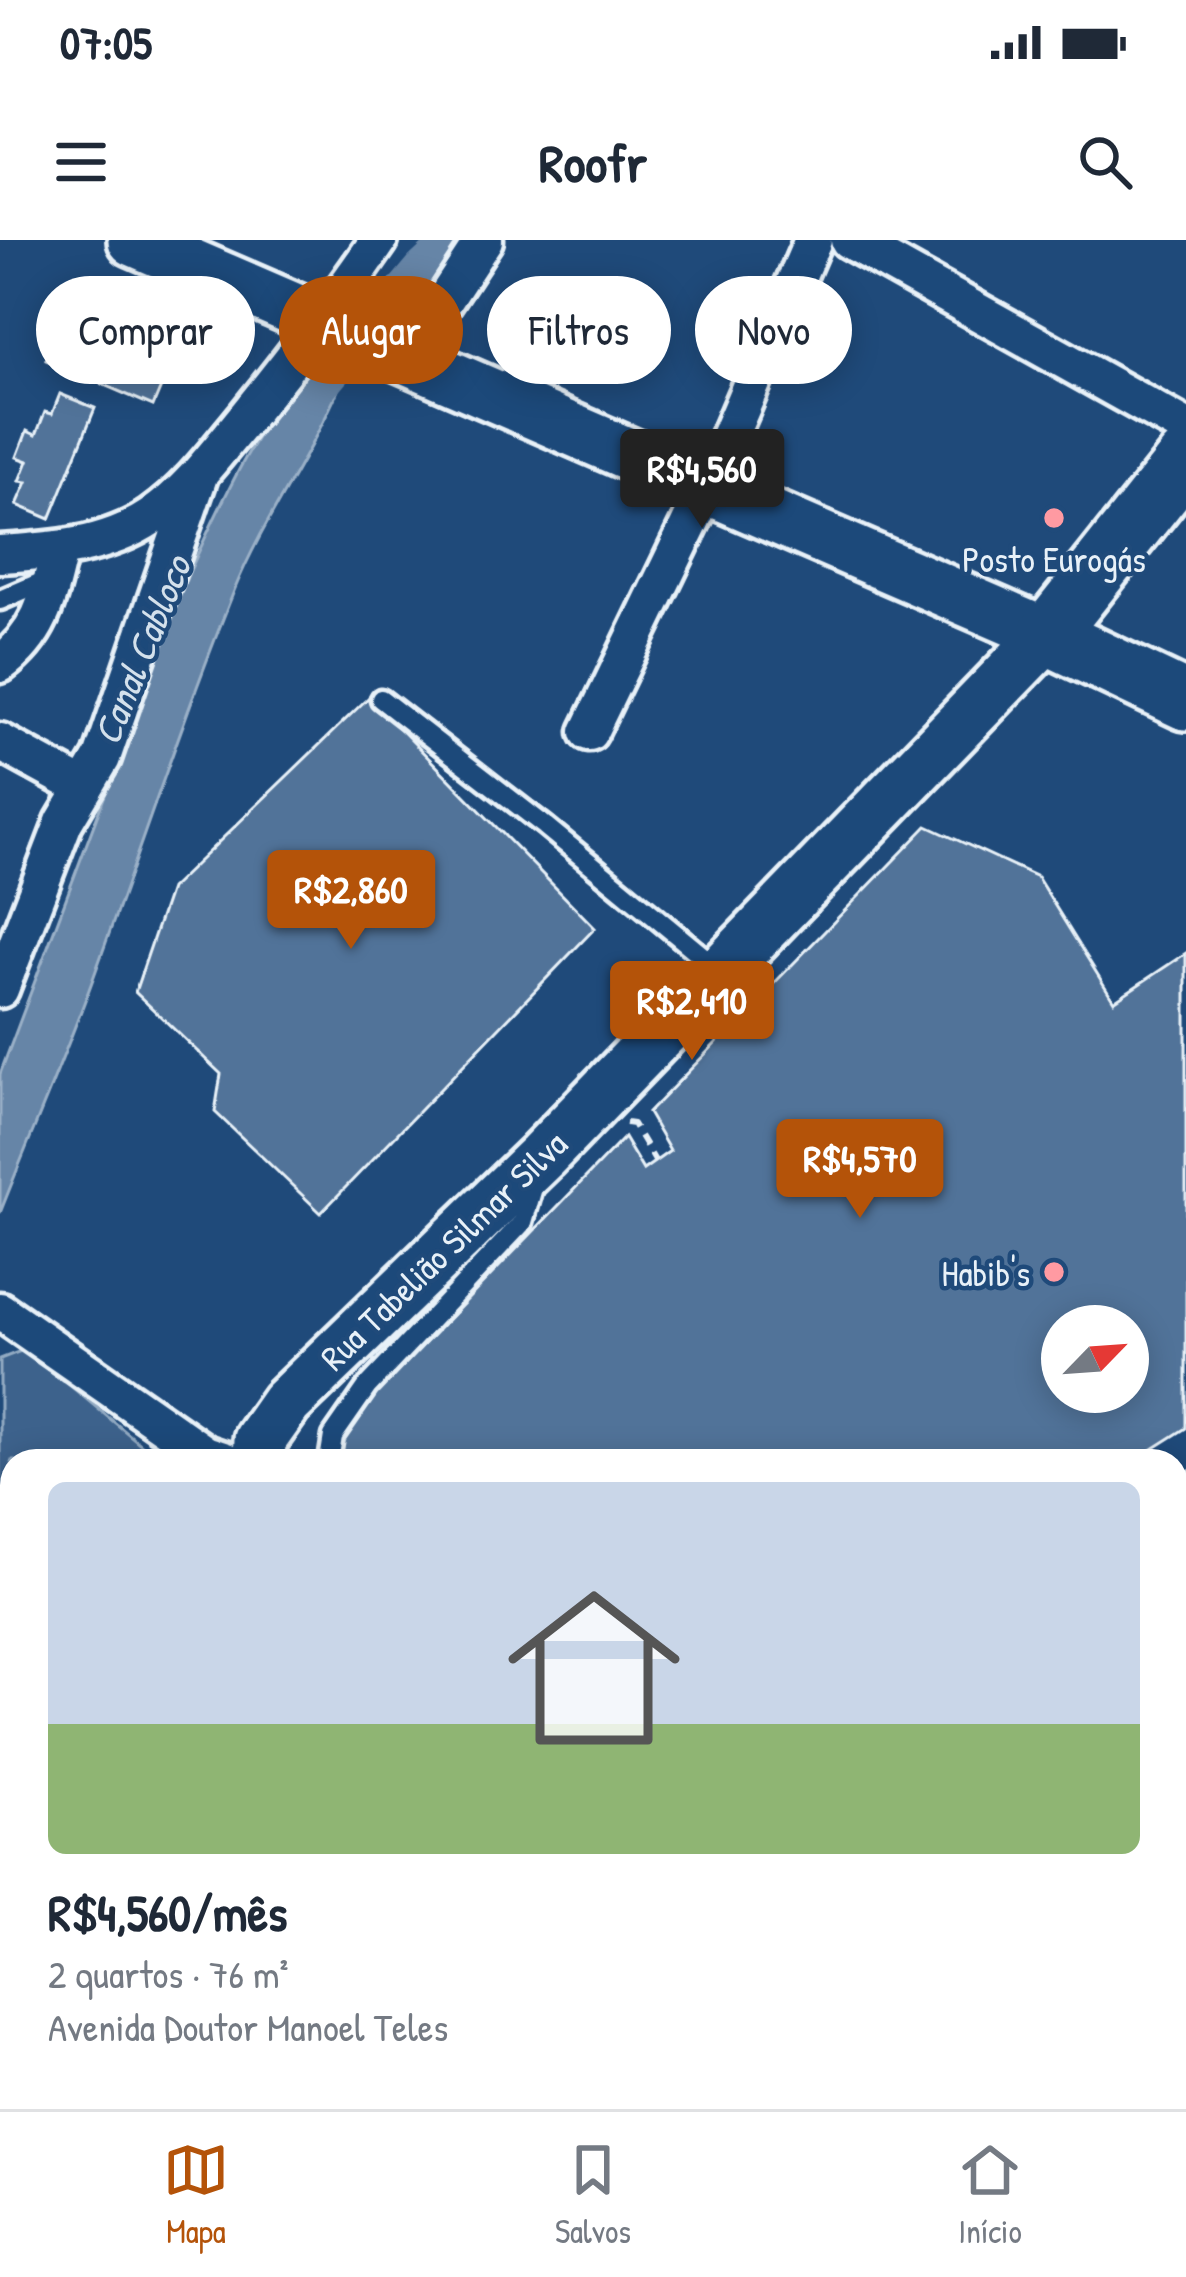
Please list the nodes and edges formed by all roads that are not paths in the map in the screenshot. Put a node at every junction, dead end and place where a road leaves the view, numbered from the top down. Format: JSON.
{"nodes":[{"id":1,"x":134,"y":240,"type":"edge"},
{"id":2,"x":380,"y":240,"type":"edge"},
{"id":3,"x":484,"y":240,"type":"edge"},
{"id":4,"x":814,"y":240,"type":"edge"},
{"id":5,"x":849,"y":240,"type":"edge"},
{"id":6,"x":359,"y":276,"type":"edge"},
{"id":7,"x":458,"y":276,"type":"edge"},
{"id":8,"x":279,"y":303,"type":"edge"},
{"id":9,"x":463,"y":383,"type":"edge"},
{"id":10,"x":279,"y":384,"type":"edge"},
{"id":11,"x":1186,"y":428,"type":"edge"},
{"id":12,"x":1186,"y":460,"type":"edge"},
{"id":13,"x":200,"y":473,"type":"junction"},
{"id":14,"x":708,"y":485,"type":"junction"},
{"id":15,"x":0,"y":554,"type":"edge"},
{"id":16,"x":56,"y":564,"type":"junction"},
{"id":17,"x":0,"y":600,"type":"edge"},
{"id":18,"x":1047,"y":635,"type":"junction"},
{"id":19,"x":0,"y":664,"type":"edge"},
{"id":20,"x":382,"y":699,"type":"dead end"},
{"id":21,"x":1186,"y":700,"type":"edge"},
{"id":22,"x":589,"y":732,"type":"dead end"},
{"id":23,"x":0,"y":742,"type":"edge"},
{"id":24,"x":84,"y":788,"type":"junction"},
{"id":25,"x":720,"y":972,"type":"junction"},
{"id":26,"x":0,"y":989,"type":"edge"},
{"id":27,"x":542,"y":1156,"type":"junction"},
{"id":28,"x":0,"y":1311,"type":"edge"},
{"id":29,"x":198,"y":1449,"type":"edge"},
{"id":30,"x":260,"y":1449,"type":"edge"},
{"id":31,"x":330,"y":1449,"type":"edge"}],
"edges":[{"from":1,"to":8,"type":"main road"},
{"from":2,"to":6,"type":"street"},
{"from":3,"to":7,"type":"street"},
{"from":4,"to":14,"type":"street"},
{"from":5,"to":11,"type":"street"},
{"from":9,"to":14,"type":"main road"},
{"from":10,"to":13,"type":"street"},
{"from":12,"to":18,"type":"main road"},
{"from":13,"to":16,"type":"street"},
{"from":13,"to":24,"type":"street"},
{"from":14,"to":18,"type":"main road"},
{"from":14,"to":22,"type":"street"},
{"from":15,"to":16,"type":"street"},
{"from":16,"to":17,"type":"lane"},
{"from":16,"to":19,"type":"street"},
{"from":18,"to":21,"type":"main road"},
{"from":18,"to":25,"type":"main road","name":"Rua Tabelião Silmar Silva"},
{"from":20,"to":25,"type":"lane"},
{"from":23,"to":24,"type":"street"},
{"from":24,"to":26,"type":"street"},
{"from":25,"to":27,"type":"main road","name":"Rua Tabelião Silmar Silva"},
{"from":27,"to":30,"type":"main road","name":"Rua Tabelião Silmar Silva"},
{"from":27,"to":31,"type":"lane"},
{"from":28,"to":29,"type":"street"}]}
